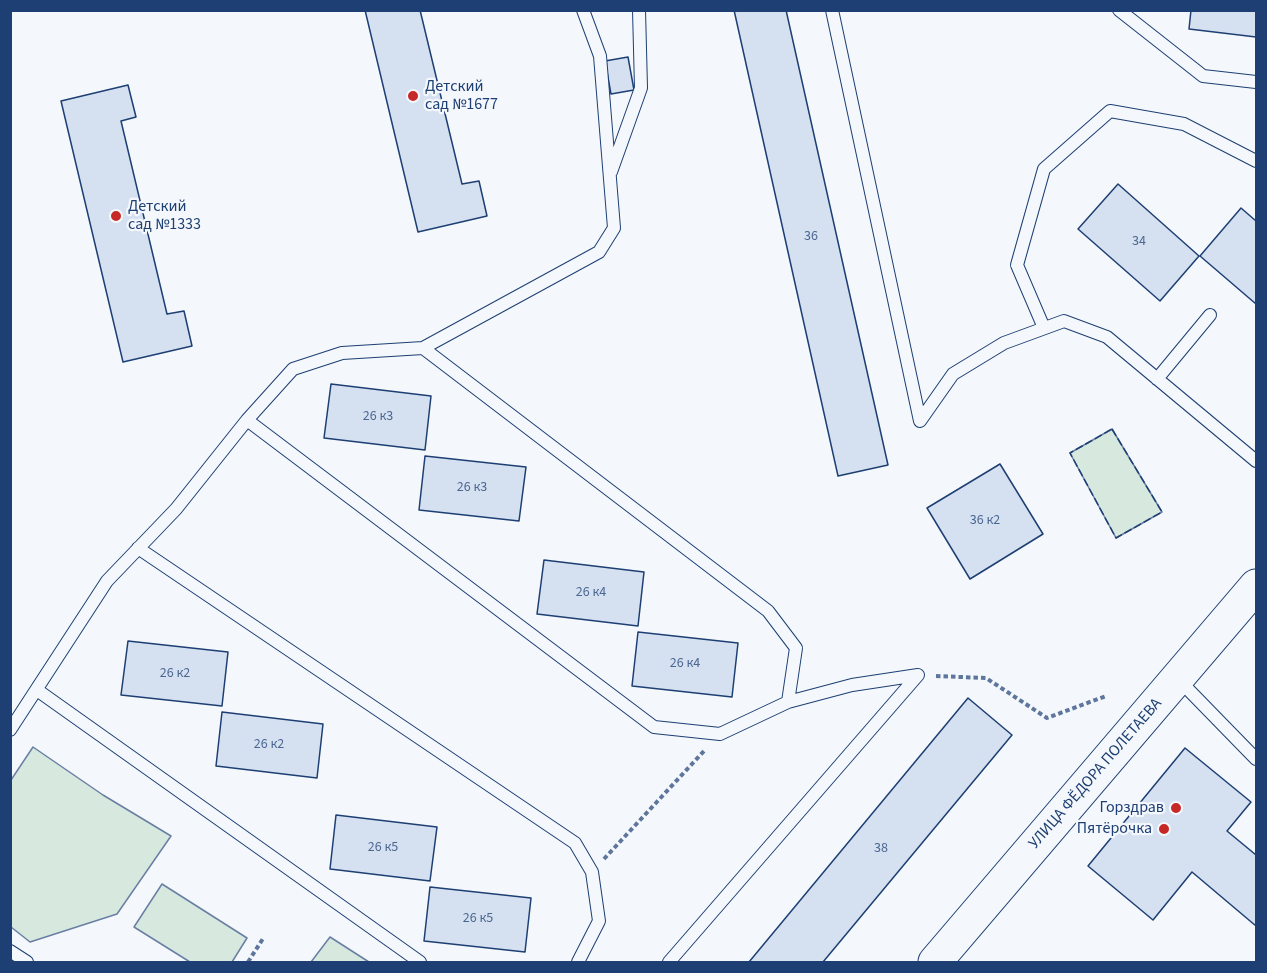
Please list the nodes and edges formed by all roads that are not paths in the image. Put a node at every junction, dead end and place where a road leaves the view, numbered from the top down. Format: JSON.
{"nodes":[{"id":1,"x":583,"y":10,"type":"edge"},
{"id":2,"x":639,"y":10,"type":"edge"},
{"id":3,"x":832,"y":10,"type":"edge"},
{"id":4,"x":1119,"y":10,"type":"edge"},
{"id":5,"x":1257,"y":82,"type":"edge"},
{"id":6,"x":1257,"y":161,"type":"edge"},
{"id":7,"x":610,"y":177,"type":"junction"},
{"id":8,"x":1210,"y":315,"type":"dead end"},
{"id":9,"x":1044,"y":328,"type":"junction"},
{"id":10,"x":423,"y":348,"type":"junction"},
{"id":11,"x":1157,"y":379,"type":"junction"},
{"id":12,"x":247,"y":420,"type":"junction"},
{"id":13,"x":1257,"y":461,"type":"edge"},
{"id":14,"x":138,"y":549,"type":"junction"},
{"id":15,"x":1257,"y":586,"type":"edge"},
{"id":16,"x":1178,"y":679,"type":"junction"},
{"id":17,"x":37,"y":690,"type":"junction"},
{"id":18,"x":788,"y":702,"type":"junction"},
{"id":19,"x":10,"y":730,"type":"edge"},
{"id":20,"x":1257,"y":759,"type":"edge"},
{"id":21,"x":10,"y":951,"type":"edge"},
{"id":22,"x":27,"y":963,"type":"edge"},
{"id":23,"x":420,"y":963,"type":"edge"},
{"id":24,"x":578,"y":963,"type":"edge"},
{"id":25,"x":669,"y":963,"type":"edge"},
{"id":26,"x":935,"y":963,"type":"edge"}],
"edges":[{"from":1,"to":7,"type":"lane"},
{"from":2,"to":7,"type":"lane"},
{"from":3,"to":9,"type":"lane"},
{"from":4,"to":5,"type":"lane"},
{"from":6,"to":9,"type":"lane"},
{"from":7,"to":10,"type":"lane"},
{"from":8,"to":11,"type":"lane"},
{"from":9,"to":11,"type":"lane"},
{"from":10,"to":12,"type":"lane"},
{"from":10,"to":18,"type":"lane"},
{"from":11,"to":13,"type":"lane"},
{"from":12,"to":14,"type":"lane"},
{"from":12,"to":18,"type":"lane"},
{"from":14,"to":17,"type":"lane"},
{"from":14,"to":24,"type":"lane"},
{"from":15,"to":16,"type":"main road","name":"УЛИЦА ФЁДОРА ПОЛЕТАЕВА"},
{"from":16,"to":20,"type":"lane"},
{"from":16,"to":26,"type":"main road","name":"УЛИЦА ФЁДОРА ПОЛЕТАЕВА"},
{"from":17,"to":19,"type":"lane"},
{"from":17,"to":23,"type":"lane"},
{"from":18,"to":25,"type":"lane"},
{"from":21,"to":22,"type":"lane"}]}
